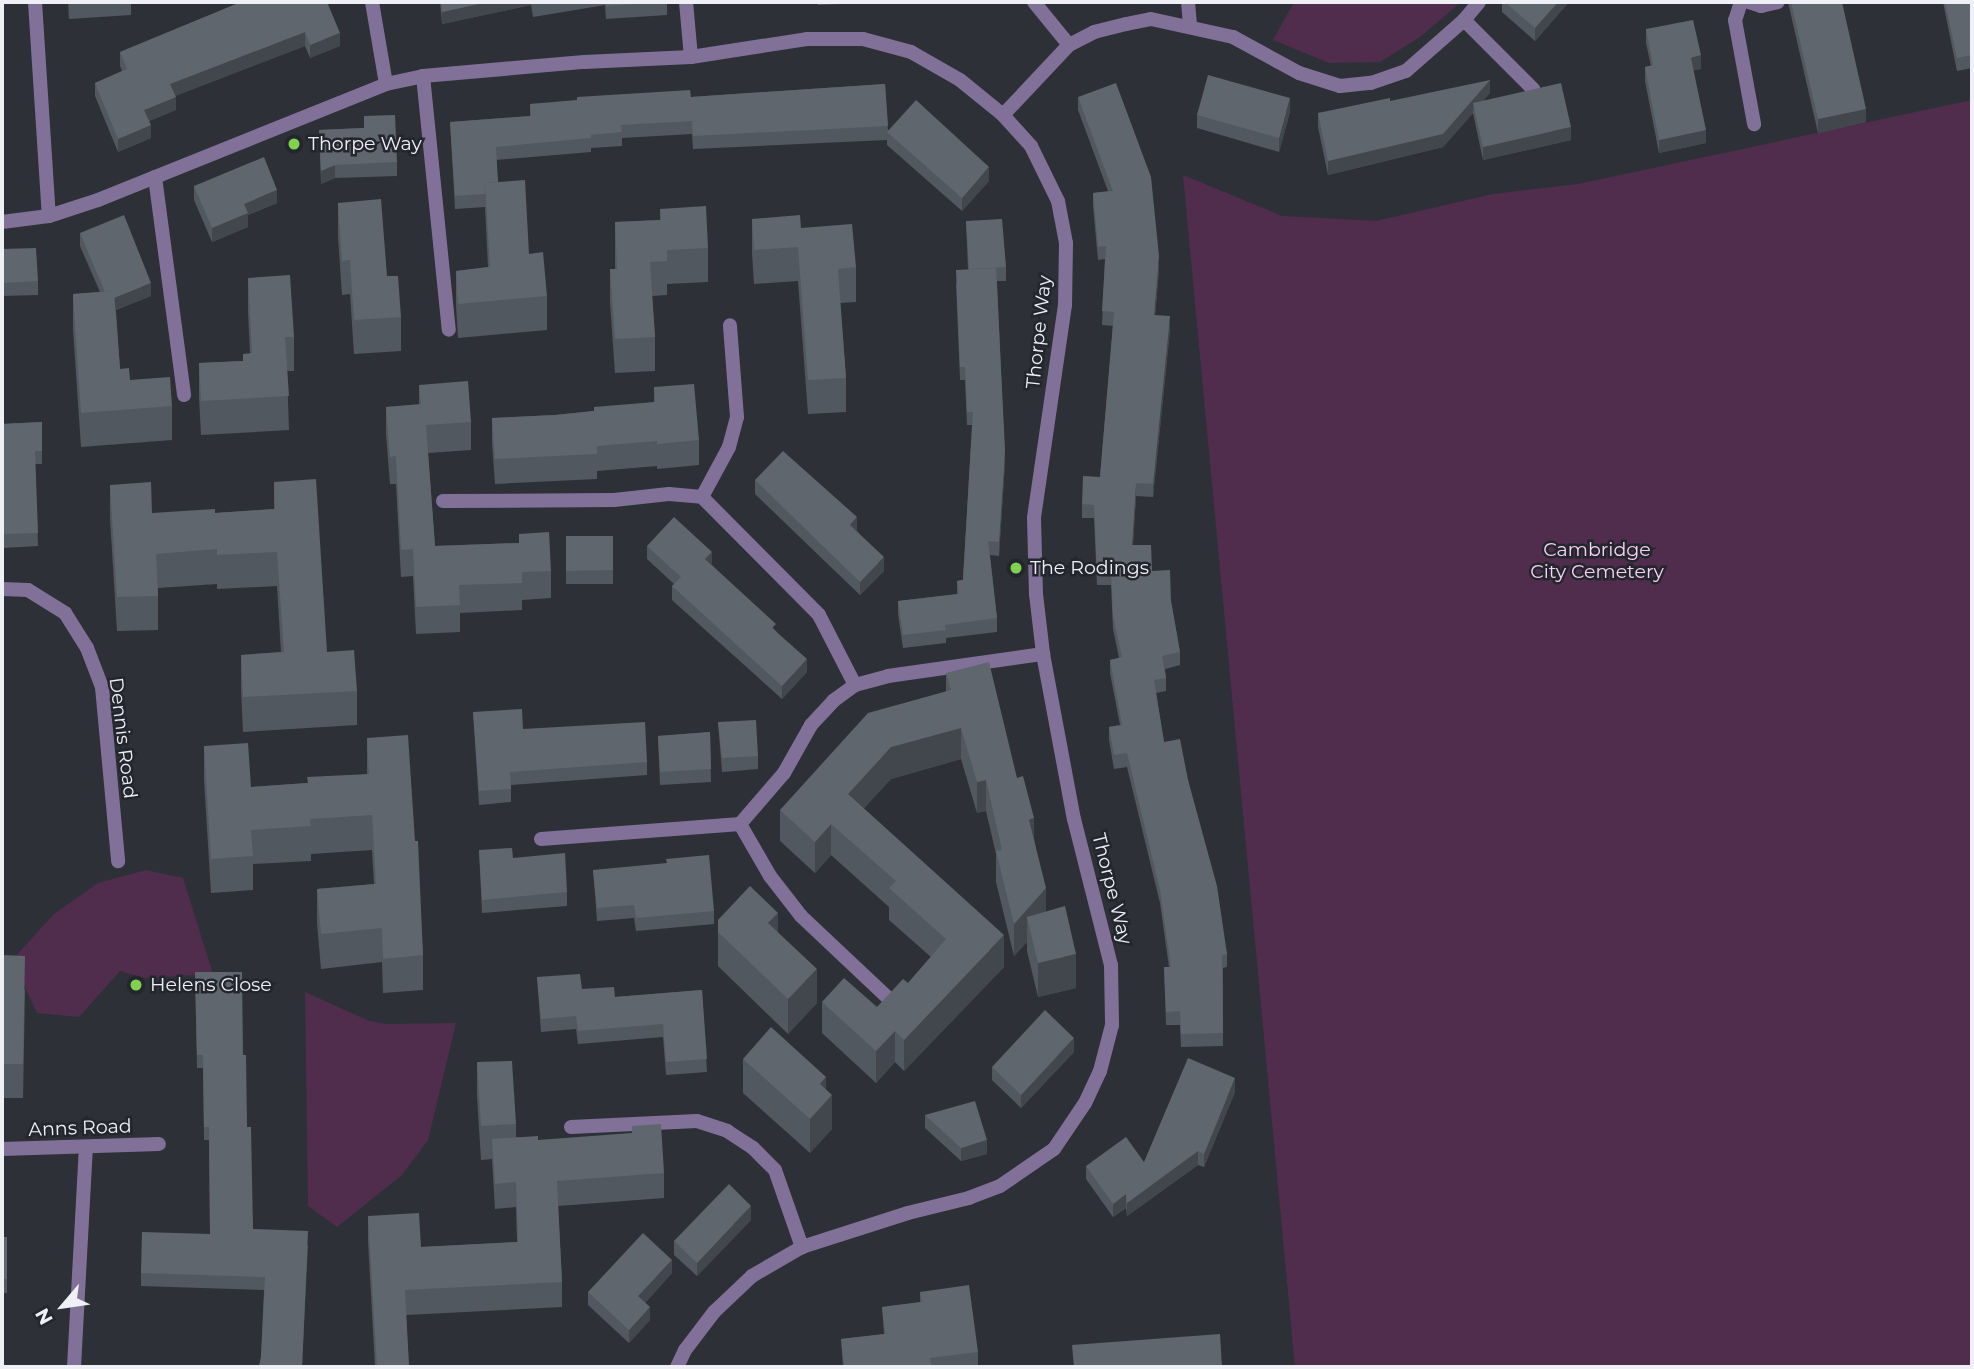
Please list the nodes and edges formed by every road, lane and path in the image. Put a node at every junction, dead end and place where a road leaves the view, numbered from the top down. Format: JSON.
{"nodes":[{"id":1,"x":35,"y":2,"type":"edge"},
{"id":2,"x":372,"y":2,"type":"edge"},
{"id":3,"x":686,"y":2,"type":"edge"},
{"id":4,"x":1034,"y":2,"type":"edge"},
{"id":5,"x":1188,"y":2,"type":"edge"},
{"id":6,"x":1479,"y":2,"type":"edge"},
{"id":7,"x":1741,"y":2,"type":"edge"},
{"id":8,"x":1749,"y":2,"type":"edge"},
{"id":9,"x":1778,"y":2,"type":"edge"},
{"id":10,"x":1464,"y":20,"type":"junction"},
{"id":11,"x":1190,"y":26,"type":"junction"},
{"id":12,"x":1069,"y":45,"type":"junction"},
{"id":13,"x":691,"y":57,"type":"junction"},
{"id":14,"x":423,"y":76,"type":"junction"},
{"id":15,"x":386,"y":83,"type":"junction"},
{"id":16,"x":1533,"y":89,"type":"edge"},
{"id":17,"x":1003,"y":115,"type":"junction"},
{"id":18,"x":1754,"y":124,"type":"dead end"},
{"id":19,"x":155,"y":177,"type":"junction"},
{"id":20,"x":49,"y":216,"type":"junction"},
{"id":21,"x":2,"y":222,"type":"edge"},
{"id":22,"x":730,"y":325,"type":"dead end"},
{"id":23,"x":449,"y":330,"type":"dead end"},
{"id":24,"x":184,"y":396,"type":"dead end"},
{"id":25,"x":702,"y":496,"type":"junction"},
{"id":26,"x":443,"y":501,"type":"dead end"},
{"id":27,"x":2,"y":589,"type":"edge"},
{"id":28,"x":1043,"y":654,"type":"junction"},
{"id":29,"x":855,"y":685,"type":"junction"},
{"id":30,"x":740,"y":824,"type":"junction"},
{"id":31,"x":541,"y":839,"type":"dead end"},
{"id":32,"x":118,"y":861,"type":"dead end"},
{"id":33,"x":890,"y":1000,"type":"edge"},
{"id":34,"x":571,"y":1128,"type":"dead end"},
{"id":35,"x":159,"y":1144,"type":"dead end"},
{"id":36,"x":86,"y":1148,"type":"junction"},
{"id":37,"x":2,"y":1149,"type":"edge"},
{"id":38,"x":802,"y":1247,"type":"junction"},
{"id":39,"x":74,"y":1367,"type":"edge"},
{"id":40,"x":677,"y":1367,"type":"edge"}],
"edges":[{"from":1,"to":20,"type":"street"},
{"from":2,"to":15,"type":"street"},
{"from":3,"to":13,"type":"street"},
{"from":4,"to":12,"type":"street"},
{"from":5,"to":11,"type":"street"},
{"from":6,"to":10,"type":"street"},
{"from":7,"to":18,"type":"street"},
{"from":8,"to":9,"type":"street"},
{"from":10,"to":11,"type":"street"},
{"from":10,"to":16,"type":"street"},
{"from":11,"to":12,"type":"street"},
{"from":12,"to":17,"type":"street"},
{"from":13,"to":14,"type":"street","name":"Thorpe Way"},
{"from":13,"to":17,"type":"street","name":"Thorpe Way"},
{"from":14,"to":15,"type":"street","name":"Thorpe Way"},
{"from":14,"to":23,"type":"street"},
{"from":15,"to":19,"type":"street","name":"Thorpe Way"},
{"from":17,"to":28,"type":"street","name":"Thorpe Way"},
{"from":19,"to":20,"type":"street","name":"Thorpe Way"},
{"from":19,"to":24,"type":"street"},
{"from":20,"to":21,"type":"street","name":"Thorpe Way"},
{"from":22,"to":25,"type":"street"},
{"from":25,"to":26,"type":"street"},
{"from":25,"to":29,"type":"street"},
{"from":27,"to":32,"type":"street","name":"Dennis Road"},
{"from":28,"to":29,"type":"street"},
{"from":28,"to":38,"type":"street","name":"Thorpe Way"},
{"from":29,"to":30,"type":"street"},
{"from":30,"to":31,"type":"street"},
{"from":30,"to":33,"type":"street"},
{"from":34,"to":38,"type":"street"},
{"from":35,"to":36,"type":"street","name":"Anns Road"},
{"from":36,"to":37,"type":"street","name":"Anns Road"},
{"from":36,"to":39,"type":"street"},
{"from":38,"to":40,"type":"street","name":"Thorpe Way"}]}
